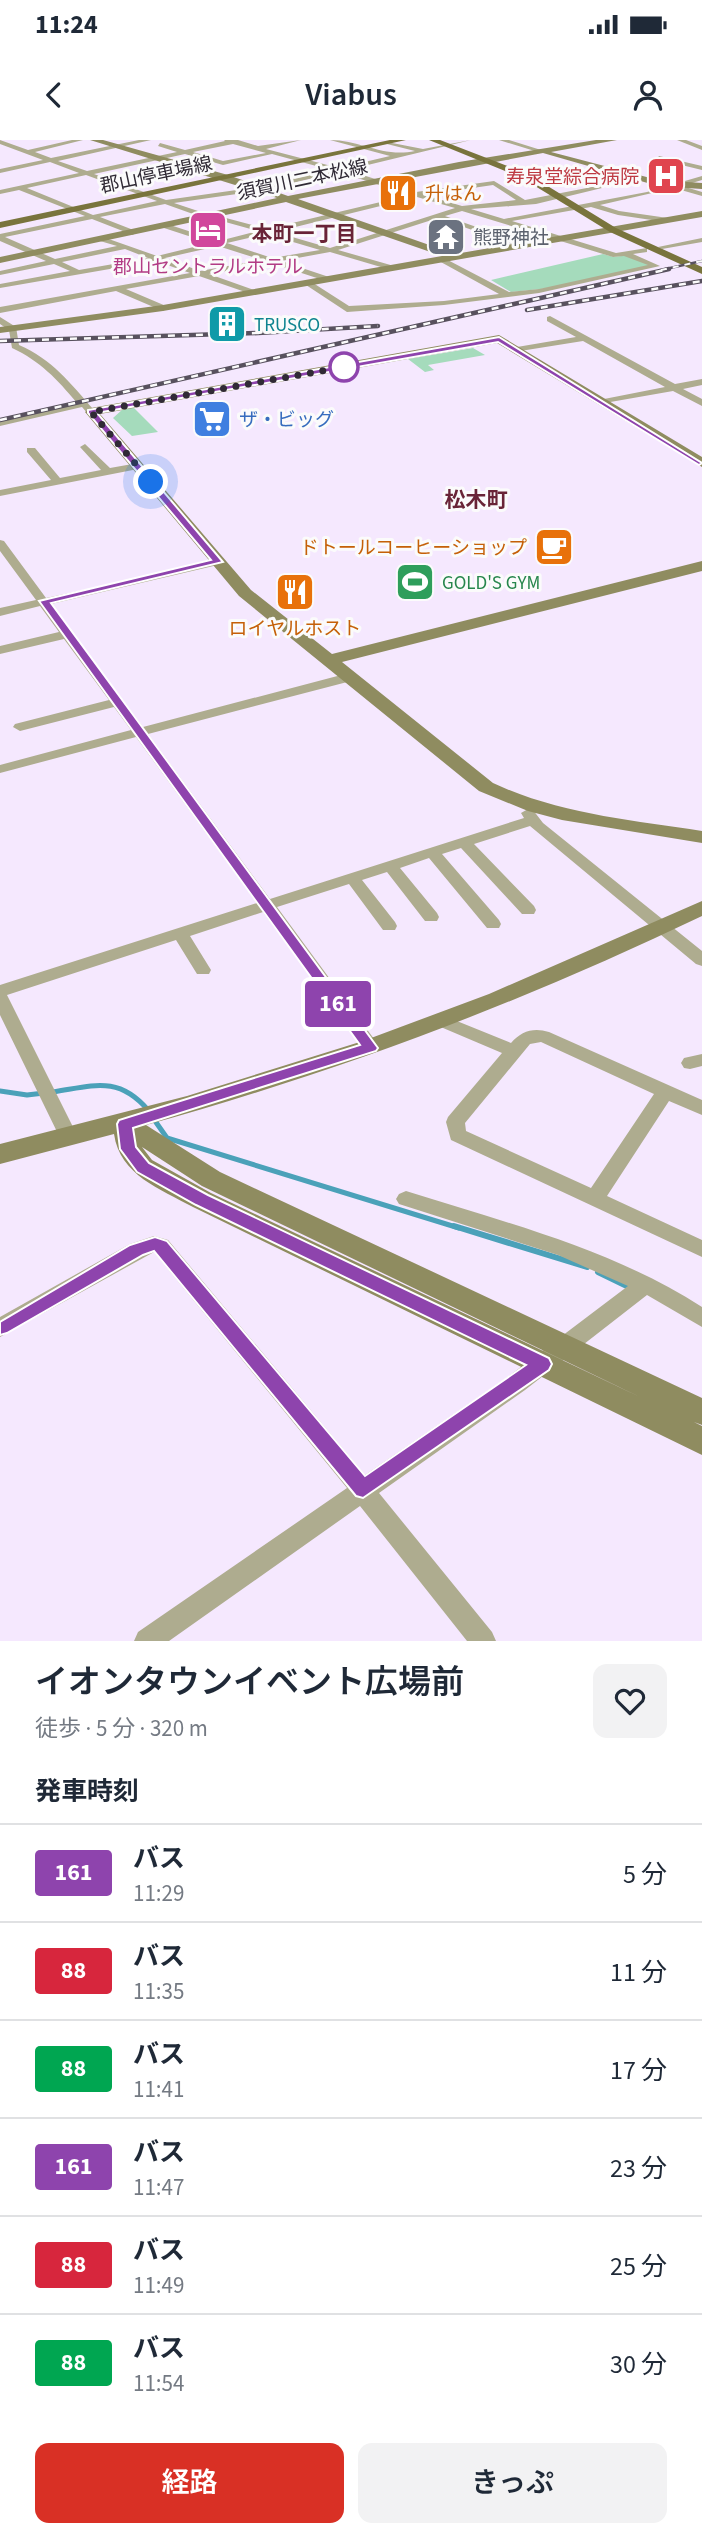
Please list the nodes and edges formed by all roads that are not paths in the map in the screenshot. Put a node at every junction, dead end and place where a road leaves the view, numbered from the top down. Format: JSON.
{"nodes":[{"id":1,"x":80,"y":140,"type":"edge"},
{"id":2,"x":94,"y":140,"type":"edge"},
{"id":3,"x":148,"y":140,"type":"edge"},
{"id":4,"x":182,"y":140,"type":"edge"},
{"id":5,"x":233,"y":140,"type":"edge"},
{"id":6,"x":298,"y":140,"type":"edge"},
{"id":7,"x":335,"y":140,"type":"edge"},
{"id":8,"x":402,"y":140,"type":"edge"},
{"id":9,"x":433,"y":140,"type":"edge"},
{"id":10,"x":468,"y":140,"type":"edge"},
{"id":11,"x":502,"y":140,"type":"edge"},
{"id":12,"x":607,"y":140,"type":"edge"},
{"id":13,"x":680,"y":140,"type":"edge"},
{"id":14,"x":383,"y":141,"type":"edge"},
{"id":15,"x":0,"y":142,"type":"edge"},
{"id":16,"x":160,"y":145,"type":"junction"},
{"id":17,"x":446,"y":145,"type":"junction"},
{"id":18,"x":117,"y":146,"type":"junction"},
{"id":19,"x":361,"y":147,"type":"junction"},
{"id":20,"x":257,"y":148,"type":"junction"},
{"id":21,"x":702,"y":148,"type":"edge"},
{"id":22,"x":424,"y":150,"type":"junction"},
{"id":23,"x":538,"y":150,"type":"junction"},
{"id":24,"x":132,"y":151,"type":"junction"},
{"id":25,"x":28,"y":152,"type":"junction"},
{"id":26,"x":183,"y":152,"type":"junction"},
{"id":27,"x":273,"y":153,"type":"junction"},
{"id":28,"x":400,"y":156,"type":"junction"},
{"id":29,"x":156,"y":158,"type":"junction"},
{"id":30,"x":206,"y":158,"type":"junction"},
{"id":31,"x":659,"y":158,"type":"dead end"},
{"id":32,"x":49,"y":160,"type":"junction"},
{"id":33,"x":300,"y":160,"type":"junction"},
{"id":34,"x":486,"y":160,"type":"junction"},
{"id":35,"x":702,"y":168,"type":"edge"},
{"id":36,"x":341,"y":170,"type":"junction"},
{"id":37,"x":0,"y":171,"type":"edge"},
{"id":38,"x":85,"y":173,"type":"junction"},
{"id":39,"x":621,"y":174,"type":"junction"},
{"id":40,"x":222,"y":176,"type":"junction"},
{"id":41,"x":702,"y":178,"type":"edge"},
{"id":42,"x":0,"y":180,"type":"edge"},
{"id":43,"x":374,"y":180,"type":"junction"},
{"id":44,"x":673,"y":186,"type":"junction"},
{"id":45,"x":702,"y":186,"type":"edge"},
{"id":46,"x":600,"y":187,"type":"junction"},
{"id":47,"x":19,"y":188,"type":"junction"},
{"id":48,"x":258,"y":188,"type":"junction"},
{"id":49,"x":612,"y":189,"type":"dead end"},
{"id":50,"x":623,"y":191,"type":"dead end"},
{"id":51,"x":0,"y":192,"type":"edge"},
{"id":52,"x":141,"y":193,"type":"junction"},
{"id":53,"x":702,"y":194,"type":"edge"},
{"id":54,"x":416,"y":195,"type":"junction"},
{"id":55,"x":646,"y":195,"type":"junction"},
{"id":56,"x":560,"y":198,"type":"junction"},
{"id":57,"x":289,"y":199,"type":"junction"},
{"id":58,"x":164,"y":202,"type":"junction"},
{"id":59,"x":523,"y":202,"type":"junction"},
{"id":60,"x":590,"y":205,"type":"junction"},
{"id":61,"x":574,"y":207,"type":"junction"},
{"id":62,"x":71,"y":208,"type":"junction"},
{"id":63,"x":463,"y":208,"type":"junction"},
{"id":64,"x":702,"y":214,"type":"edge"},
{"id":65,"x":334,"y":215,"type":"junction"},
{"id":66,"x":438,"y":216,"type":"junction"},
{"id":67,"x":94,"y":217,"type":"junction"},
{"id":68,"x":210,"y":217,"type":"junction"},
{"id":69,"x":666,"y":220,"type":"junction"},
{"id":70,"x":505,"y":221,"type":"junction"},
{"id":71,"x":0,"y":223,"type":"edge"},
{"id":72,"x":167,"y":226,"type":"junction"},
{"id":73,"x":613,"y":230,"type":"junction"},
{"id":74,"x":266,"y":232,"type":"junction"},
{"id":75,"x":133,"y":233,"type":"junction"},
{"id":76,"x":385,"y":233,"type":"junction"},
{"id":77,"x":0,"y":237,"type":"edge"},
{"id":78,"x":561,"y":238,"type":"junction"},
{"id":79,"x":103,"y":239,"type":"junction"},
{"id":80,"x":702,"y":240,"type":"edge"},
{"id":81,"x":216,"y":244,"type":"junction"},
{"id":82,"x":524,"y":245,"type":"junction"},
{"id":83,"x":125,"y":247,"type":"junction"},
{"id":84,"x":654,"y":249,"type":"junction"},
{"id":85,"x":330,"y":250,"type":"junction"},
{"id":86,"x":33,"y":253,"type":"junction"},
{"id":87,"x":626,"y":254,"type":"junction"},
{"id":88,"x":447,"y":258,"type":"junction"},
{"id":89,"x":156,"y":259,"type":"junction"},
{"id":90,"x":0,"y":260,"type":"edge"},
{"id":91,"x":271,"y":261,"type":"junction"},
{"id":92,"x":54,"y":262,"type":"junction"},
{"id":93,"x":391,"y":268,"type":"junction"},
{"id":94,"x":702,"y":269,"type":"edge"},
{"id":95,"x":79,"y":273,"type":"junction"},
{"id":96,"x":201,"y":274,"type":"junction"},
{"id":97,"x":0,"y":275,"type":"edge"},
{"id":98,"x":92,"y":278,"type":"dead end"},
{"id":99,"x":326,"y":279,"type":"junction"},
{"id":100,"x":307,"y":283,"type":"junction"},
{"id":101,"x":11,"y":284,"type":"junction"},
{"id":102,"x":105,"y":284,"type":"dead end"},
{"id":103,"x":0,"y":286,"type":"edge"},
{"id":104,"x":118,"y":289,"type":"junction"},
{"id":105,"x":251,"y":292,"type":"junction"},
{"id":106,"x":508,"y":295,"type":"junction"},
{"id":107,"x":163,"y":308,"type":"junction"},
{"id":108,"x":0,"y":310,"type":"edge"},
{"id":109,"x":550,"y":319,"type":"dead end"},
{"id":110,"x":0,"y":320,"type":"edge"},
{"id":111,"x":13,"y":329,"type":"junction"},
{"id":112,"x":0,"y":330,"type":"edge"},
{"id":113,"x":584,"y":338,"type":"junction"},
{"id":114,"x":517,"y":350,"type":"junction"},
{"id":115,"x":702,"y":382,"type":"edge"},
{"id":116,"x":674,"y":387,"type":"junction"},
{"id":117,"x":602,"y":402,"type":"junction"},
{"id":118,"x":702,"y":403,"type":"edge"},
{"id":119,"x":88,"y":408,"type":"junction"},
{"id":120,"x":0,"y":423,"type":"edge"},
{"id":121,"x":85,"y":447,"type":"dead end"},
{"id":122,"x":31,"y":450,"type":"dead end"},
{"id":123,"x":702,"y":463,"type":"edge"},
{"id":124,"x":138,"y":466,"type":"junction"},
{"id":125,"x":108,"y":472,"type":"junction"},
{"id":126,"x":58,"y":482,"type":"junction"},
{"id":127,"x":0,"y":493,"type":"edge"},
{"id":128,"x":0,"y":543,"type":"edge"},
{"id":129,"x":218,"y":562,"type":"junction"},
{"id":130,"x":702,"y":566,"type":"edge"},
{"id":131,"x":45,"y":601,"type":"junction"},
{"id":132,"x":0,"y":612,"type":"edge"},
{"id":133,"x":68,"y":634,"type":"junction"},
{"id":134,"x":0,"y":650,"type":"edge"},
{"id":135,"x":330,"y":660,"type":"junction"},
{"id":136,"x":350,"y":677,"type":"junction"},
{"id":137,"x":118,"y":702,"type":"junction"},
{"id":138,"x":20,"y":727,"type":"dead end"},
{"id":139,"x":140,"y":733,"type":"junction"},
{"id":140,"x":0,"y":769,"type":"edge"},
{"id":141,"x":528,"y":811,"type":"junction"},
{"id":142,"x":702,"y":838,"type":"edge"},
{"id":143,"x":464,"y":842,"type":"junction"},
{"id":144,"x":432,"y":852,"type":"junction"},
{"id":145,"x":390,"y":865,"type":"junction"},
{"id":146,"x":352,"y":878,"type":"junction"},
{"id":147,"x":264,"y":905,"type":"junction"},
{"id":148,"x":702,"y":908,"type":"edge"},
{"id":149,"x":528,"y":910,"type":"dead end"},
{"id":150,"x":431,"y":917,"type":"dead end"},
{"id":151,"x":493,"y":925,"type":"dead end"},
{"id":152,"x":390,"y":926,"type":"dead end"},
{"id":153,"x":662,"y":927,"type":"junction"},
{"id":154,"x":180,"y":933,"type":"junction"},
{"id":155,"x":702,"y":960,"type":"edge"},
{"id":156,"x":203,"y":970,"type":"dead end"},
{"id":157,"x":0,"y":991,"type":"edge"},
{"id":158,"x":0,"y":997,"type":"edge"},
{"id":159,"x":442,"y":1021,"type":"junction"},
{"id":160,"x":370,"y":1048,"type":"junction"},
{"id":161,"x":512,"y":1050,"type":"junction"},
{"id":162,"x":666,"y":1091,"type":"junction"},
{"id":163,"x":702,"y":1108,"type":"edge"},
{"id":164,"x":125,"y":1124,"type":"junction"},
{"id":165,"x":69,"y":1137,"type":"junction"},
{"id":166,"x":0,"y":1154,"type":"edge"},
{"id":167,"x":595,"y":1198,"type":"junction"},
{"id":168,"x":406,"y":1199,"type":"dead end"},
{"id":169,"x":702,"y":1249,"type":"edge"},
{"id":170,"x":645,"y":1285,"type":"junction"},
{"id":171,"x":702,"y":1318,"type":"edge"},
{"id":172,"x":0,"y":1328,"type":"edge"},
{"id":173,"x":565,"y":1347,"type":"junction"},
{"id":174,"x":543,"y":1364,"type":"junction"},
{"id":175,"x":702,"y":1412,"type":"edge"},
{"id":176,"x":702,"y":1441,"type":"edge"},
{"id":177,"x":363,"y":1489,"type":"junction"},
{"id":178,"x":147,"y":1641,"type":"edge"},
{"id":179,"x":483,"y":1641,"type":"edge"}],
"edges":[{"from":1,"to":25,"type":"street"},
{"from":2,"to":18,"type":"street"},
{"from":3,"to":18,"type":"street"},
{"from":4,"to":16,"type":"street"},
{"from":5,"to":20,"type":"street"},
{"from":5,"to":26,"type":"street"},
{"from":6,"to":20,"type":"street"},
{"from":7,"to":19,"type":"street"},
{"from":8,"to":14,"type":"main road","name":"郡山停車場線"},
{"from":9,"to":17,"type":"main road"},
{"from":10,"to":17,"type":"street"},
{"from":11,"to":23,"type":"street"},
{"from":12,"to":23,"type":"street","name":"須賀川二本松線"},
{"from":13,"to":21,"type":"street"},
{"from":14,"to":19,"type":"main road","name":"郡山停車場線"},
{"from":14,"to":22,"type":"street"},
{"from":15,"to":25,"type":"street"},
{"from":16,"to":24,"type":"street"},
{"from":16,"to":26,"type":"street"},
{"from":17,"to":22,"type":"street"},
{"from":17,"to":34,"type":"main road"},
{"from":18,"to":24,"type":"street"},
{"from":18,"to":32,"type":"street"},
{"from":19,"to":28,"type":"street"},
{"from":19,"to":33,"type":"main road","name":"郡山停車場線"},
{"from":20,"to":27,"type":"street"},
{"from":20,"to":30,"type":"street"},
{"from":22,"to":28,"type":"street"},
{"from":23,"to":34,"type":"street","name":"須賀川二本松線"},
{"from":23,"to":39,"type":"street"},
{"from":24,"to":29,"type":"street"},
{"from":25,"to":32,"type":"street"},
{"from":26,"to":29,"type":"street"},
{"from":26,"to":30,"type":"street"},
{"from":27,"to":30,"type":"street"},
{"from":27,"to":33,"type":"street"},
{"from":28,"to":36,"type":"street"},
{"from":29,"to":38,"type":"street"},
{"from":29,"to":40,"type":"street"},
{"from":31,"to":35,"type":"street"},
{"from":32,"to":37,"type":"street"},
{"from":32,"to":38,"type":"street"},
{"from":33,"to":36,"type":"street"},
{"from":33,"to":40,"type":"main road","name":"郡山停車場線"},
{"from":34,"to":43,"type":"street","name":"須賀川二本松線"},
{"from":34,"to":56,"type":"main road"},
{"from":36,"to":43,"type":"street"},
{"from":36,"to":48,"type":"street"},
{"from":38,"to":47,"type":"street"},
{"from":38,"to":52,"type":"street"},
{"from":39,"to":44,"type":"street"},
{"from":39,"to":46,"type":"street"},
{"from":40,"to":48,"type":"street"},
{"from":40,"to":52,"type":"main road","name":"郡山停車場線"},
{"from":41,"to":44,"type":"street"},
{"from":42,"to":47,"type":"street"},
{"from":43,"to":54,"type":"street"},
{"from":43,"to":57,"type":"street","name":"須賀川二本松線"},
{"from":44,"to":45,"type":"street"},
{"from":44,"to":53,"type":"street"},
{"from":44,"to":55,"type":"street"},
{"from":46,"to":49,"type":"street"},
{"from":46,"to":56,"type":"street"},
{"from":47,"to":51,"type":"street"},
{"from":47,"to":62,"type":"street"},
{"from":48,"to":57,"type":"street"},
{"from":48,"to":58,"type":"street"},
{"from":50,"to":55,"type":"street"},
{"from":52,"to":58,"type":"street"},
{"from":52,"to":62,"type":"main road","name":"郡山停車場線"},
{"from":54,"to":59,"type":"street"},
{"from":54,"to":63,"type":"street"},
{"from":54,"to":65,"type":"street"},
{"from":55,"to":60,"type":"street"},
{"from":56,"to":59,"type":"street"},
{"from":56,"to":61,"type":"main road"},
{"from":57,"to":65,"type":"street"},
{"from":57,"to":68,"type":"street","name":"須賀川二本松線"},
{"from":58,"to":67,"type":"street"},
{"from":58,"to":68,"type":"street"},
{"from":59,"to":63,"type":"street"},
{"from":60,"to":61,"type":"street"},
{"from":60,"to":69,"type":"street"},
{"from":61,"to":70,"type":"street"},
{"from":61,"to":73,"type":"main road"},
{"from":62,"to":67,"type":"street"},
{"from":62,"to":71,"type":"main road","name":"郡山停車場線"},
{"from":63,"to":66,"type":"street"},
{"from":63,"to":70,"type":"street"},
{"from":64,"to":69,"type":"street"},
{"from":65,"to":74,"type":"street"},
{"from":65,"to":76,"type":"street"},
{"from":66,"to":76,"type":"street"},
{"from":66,"to":82,"type":"street"},
{"from":67,"to":75,"type":"street"},
{"from":67,"to":77,"type":"street"},
{"from":68,"to":72,"type":"street","name":"須賀川二本松線"},
{"from":68,"to":74,"type":"street"},
{"from":69,"to":73,"type":"street"},
{"from":70,"to":78,"type":"street"},
{"from":72,"to":75,"type":"street","name":"須賀川二本松線"},
{"from":72,"to":81,"type":"street"},
{"from":73,"to":78,"type":"street"},
{"from":73,"to":84,"type":"main road"},
{"from":74,"to":81,"type":"street"},
{"from":74,"to":85,"type":"street"},
{"from":75,"to":79,"type":"street","name":"須賀川二本松線"},
{"from":76,"to":85,"type":"street"},
{"from":76,"to":88,"type":"street"},
{"from":77,"to":86,"type":"street"},
{"from":78,"to":82,"type":"street"},
{"from":78,"to":87,"type":"street"},
{"from":79,"to":83,"type":"street"},
{"from":79,"to":86,"type":"street","name":"須賀川二本松線"},
{"from":80,"to":84,"type":"street"},
{"from":81,"to":89,"type":"street"},
{"from":81,"to":91,"type":"street"},
{"from":82,"to":88,"type":"street"},
{"from":83,"to":89,"type":"street"},
{"from":83,"to":92,"type":"street"},
{"from":84,"to":87,"type":"street"},
{"from":84,"to":94,"type":"main road"},
{"from":85,"to":91,"type":"street"},
{"from":85,"to":93,"type":"street"},
{"from":86,"to":90,"type":"street","name":"須賀川二本松線"},
{"from":86,"to":92,"type":"street"},
{"from":87,"to":106,"type":"street"},
{"from":88,"to":93,"type":"street"},
{"from":88,"to":106,"type":"street"},
{"from":89,"to":95,"type":"street"},
{"from":89,"to":96,"type":"street"},
{"from":91,"to":96,"type":"street"},
{"from":91,"to":99,"type":"street"},
{"from":92,"to":95,"type":"street"},
{"from":92,"to":97,"type":"street"},
{"from":93,"to":99,"type":"street"},
{"from":95,"to":98,"type":"street"},
{"from":95,"to":101,"type":"street"},
{"from":96,"to":104,"type":"street"},
{"from":96,"to":105,"type":"street"},
{"from":97,"to":101,"type":"street"},
{"from":99,"to":100,"type":"street"},
{"from":100,"to":105,"type":"street"},
{"from":100,"to":106,"type":"street"},
{"from":101,"to":103,"type":"street"},
{"from":102,"to":104,"type":"street"},
{"from":104,"to":107,"type":"street"},
{"from":104,"to":108,"type":"street"},
{"from":105,"to":107,"type":"street"},
{"from":107,"to":111,"type":"street"},
{"from":109,"to":113,"type":"street"},
{"from":110,"to":111,"type":"street"},
{"from":111,"to":112,"type":"street"},
{"from":111,"to":119,"type":"street"},
{"from":113,"to":114,"type":"street"},
{"from":113,"to":116,"type":"street"},
{"from":114,"to":117,"type":"street"},
{"from":114,"to":119,"type":"street"},
{"from":115,"to":116,"type":"street"},
{"from":116,"to":117,"type":"street"},
{"from":116,"to":118,"type":"street"},
{"from":117,"to":123,"type":"street"},
{"from":119,"to":120,"type":"street"},
{"from":119,"to":124,"type":"street"},
{"from":121,"to":125,"type":"street"},
{"from":122,"to":126,"type":"street"},
{"from":124,"to":125,"type":"street"},
{"from":124,"to":129,"type":"street"},
{"from":125,"to":126,"type":"street"},
{"from":126,"to":127,"type":"street"},
{"from":128,"to":131,"type":"street"},
{"from":129,"to":131,"type":"street"},
{"from":129,"to":135,"type":"street"},
{"from":130,"to":135,"type":"street"},
{"from":131,"to":132,"type":"street"},
{"from":131,"to":133,"type":"street"},
{"from":133,"to":134,"type":"street"},
{"from":133,"to":137,"type":"street"},
{"from":135,"to":136,"type":"street"},
{"from":136,"to":139,"type":"street"},
{"from":136,"to":141,"type":"street"},
{"from":137,"to":138,"type":"street"},
{"from":137,"to":139,"type":"street"},
{"from":139,"to":140,"type":"street"},
{"from":139,"to":147,"type":"street"},
{"from":141,"to":142,"type":"street"},
{"from":141,"to":143,"type":"street"},
{"from":141,"to":153,"type":"street"},
{"from":143,"to":144,"type":"street"},
{"from":143,"to":149,"type":"street"},
{"from":144,"to":145,"type":"street"},
{"from":144,"to":151,"type":"street"},
{"from":145,"to":146,"type":"street"},
{"from":145,"to":150,"type":"street"},
{"from":146,"to":147,"type":"street"},
{"from":146,"to":152,"type":"street"},
{"from":147,"to":154,"type":"street"},
{"from":147,"to":160,"type":"street"},
{"from":148,"to":153,"type":"street"},
{"from":153,"to":155,"type":"street"},
{"from":153,"to":159,"type":"street"},
{"from":154,"to":156,"type":"street"},
{"from":154,"to":157,"type":"street"},
{"from":158,"to":165,"type":"street"},
{"from":159,"to":160,"type":"street"},
{"from":159,"to":161,"type":"street"},
{"from":160,"to":164,"type":"street"},
{"from":161,"to":162,"type":"street"},
{"from":161,"to":167,"type":"street"},
{"from":162,"to":163,"type":"street"},
{"from":162,"to":167,"type":"street"},
{"from":164,"to":165,"type":"street"},
{"from":164,"to":173,"type":"street"},
{"from":164,"to":174,"type":"street"},
{"from":165,"to":166,"type":"street"},
{"from":167,"to":169,"type":"street"},
{"from":168,"to":170,"type":"street"},
{"from":170,"to":171,"type":"street"},
{"from":170,"to":173,"type":"street"},
{"from":172,"to":177,"type":"street"},
{"from":173,"to":174,"type":"street"},
{"from":173,"to":175,"type":"street"},
{"from":174,"to":176,"type":"street"},
{"from":174,"to":177,"type":"street"},
{"from":177,"to":178,"type":"street"},
{"from":177,"to":179,"type":"street"}]}
